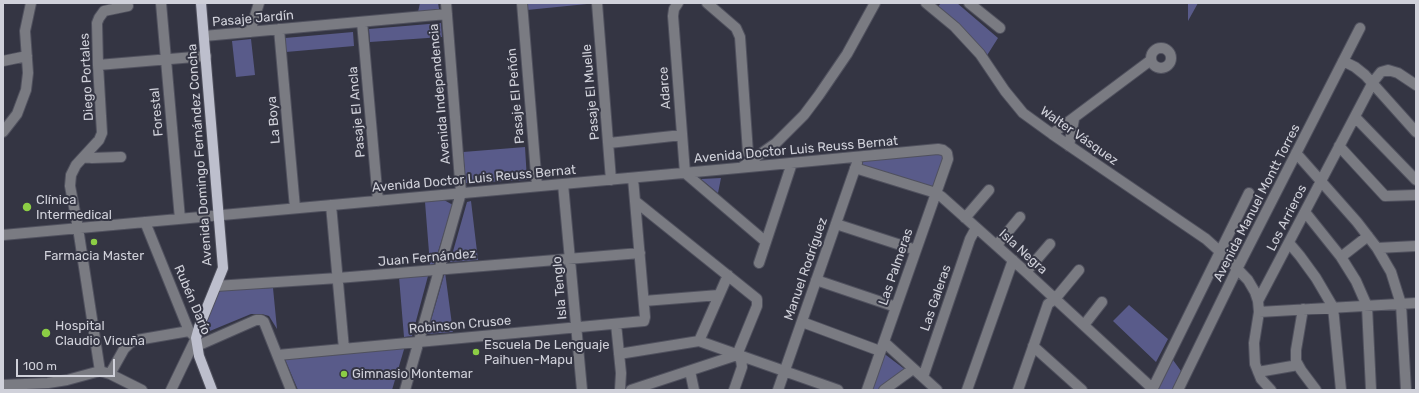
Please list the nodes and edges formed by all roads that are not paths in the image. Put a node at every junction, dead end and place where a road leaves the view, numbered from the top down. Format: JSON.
{"nodes":[{"id":1,"x":31,"y":3,"type":"edge"},
{"id":2,"x":162,"y":3,"type":"edge"},
{"id":3,"x":201,"y":3,"type":"edge"},
{"id":4,"x":259,"y":3,"type":"edge"},
{"id":5,"x":446,"y":3,"type":"edge"},
{"id":6,"x":522,"y":3,"type":"edge"},
{"id":7,"x":597,"y":3,"type":"edge"},
{"id":8,"x":678,"y":3,"type":"edge"},
{"id":9,"x":707,"y":3,"type":"edge"},
{"id":10,"x":875,"y":3,"type":"edge"},
{"id":11,"x":969,"y":3,"type":"edge"},
{"id":12,"x":929,"y":4,"type":"edge"},
{"id":13,"x":128,"y":6,"type":"dead end"},
{"id":14,"x":447,"y":14,"type":"junction"},
{"id":15,"x":362,"y":22,"type":"junction"},
{"id":16,"x":1000,"y":28,"type":"dead end"},
{"id":17,"x":1360,"y":28,"type":"dead end"},
{"id":18,"x":279,"y":29,"type":"junction"},
{"id":19,"x":250,"y":32,"type":"junction"},
{"id":20,"x":204,"y":36,"type":"junction"},
{"id":21,"x":27,"y":56,"type":"junction"},
{"id":22,"x":206,"y":56,"type":"junction"},
{"id":23,"x":166,"y":60,"type":"junction"},
{"id":24,"x":1151,"y":60,"type":"dead end"},
{"id":25,"x":3,"y":61,"type":"edge"},
{"id":26,"x":1343,"y":61,"type":"junction"},
{"id":27,"x":98,"y":65,"type":"junction"},
{"id":28,"x":1372,"y":82,"type":"junction"},
{"id":29,"x":1416,"y":85,"type":"edge"},
{"id":30,"x":1355,"y":116,"type":"junction"},
{"id":31,"x":1074,"y":119,"type":"junction"},
{"id":32,"x":3,"y":132,"type":"edge"},
{"id":33,"x":1416,"y":132,"type":"edge"},
{"id":34,"x":1052,"y":134,"type":"junction"},
{"id":35,"x":682,"y":135,"type":"junction"},
{"id":36,"x":608,"y":143,"type":"junction"},
{"id":37,"x":1069,"y":146,"type":"junction"},
{"id":38,"x":1339,"y":146,"type":"junction"},
{"id":39,"x":946,"y":152,"type":"joint"},
{"id":40,"x":748,"y":153,"type":"dead end"},
{"id":41,"x":1296,"y":153,"type":"junction"},
{"id":42,"x":84,"y":156,"type":"junction"},
{"id":43,"x":122,"y":157,"type":"dead end"},
{"id":44,"x":859,"y":157,"type":"junction"},
{"id":45,"x":792,"y":163,"type":"junction"},
{"id":46,"x":738,"y":168,"type":"junction"},
{"id":47,"x":855,"y":168,"type":"junction"},
{"id":48,"x":685,"y":173,"type":"junction"},
{"id":49,"x":633,"y":178,"type":"junction"},
{"id":50,"x":612,"y":180,"type":"junction"},
{"id":51,"x":1321,"y":180,"type":"junction"},
{"id":52,"x":1416,"y":180,"type":"edge"},
{"id":53,"x":563,"y":184,"type":"junction"},
{"id":54,"x":537,"y":186,"type":"junction"},
{"id":55,"x":989,"y":190,"type":"dead end"},
{"id":56,"x":461,"y":193,"type":"junction"},
{"id":57,"x":936,"y":193,"type":"junction"},
{"id":58,"x":1249,"y":193,"type":"dead end"},
{"id":59,"x":1416,"y":195,"type":"edge"},
{"id":60,"x":378,"y":201,"type":"junction"},
{"id":61,"x":635,"y":201,"type":"junction"},
{"id":62,"x":331,"y":205,"type":"junction"},
{"id":63,"x":295,"y":208,"type":"junction"},
{"id":64,"x":1305,"y":212,"type":"junction"},
{"id":65,"x":219,"y":215,"type":"junction"},
{"id":66,"x":1020,"y":217,"type":"dead end"},
{"id":67,"x":965,"y":218,"type":"junction"},
{"id":68,"x":180,"y":219,"type":"junction"},
{"id":69,"x":145,"y":222,"type":"junction"},
{"id":70,"x":836,"y":224,"type":"junction"},
{"id":71,"x":78,"y":228,"type":"junction"},
{"id":72,"x":976,"y":228,"type":"junction"},
{"id":73,"x":3,"y":235,"type":"edge"},
{"id":74,"x":1368,"y":236,"type":"junction"},
{"id":75,"x":766,"y":242,"type":"junction"},
{"id":76,"x":1289,"y":243,"type":"junction"},
{"id":77,"x":1050,"y":244,"type":"dead end"},
{"id":78,"x":997,"y":245,"type":"junction"},
{"id":79,"x":1416,"y":246,"type":"edge"},
{"id":80,"x":1377,"y":248,"type":"junction"},
{"id":81,"x":916,"y":250,"type":"junction"},
{"id":82,"x":1221,"y":252,"type":"junction"},
{"id":83,"x":640,"y":253,"type":"junction"},
{"id":84,"x":1341,"y":257,"type":"junction"},
{"id":85,"x":570,"y":259,"type":"junction"},
{"id":86,"x":1013,"y":260,"type":"junction"},
{"id":87,"x":759,"y":263,"type":"dead end"},
{"id":88,"x":439,"y":269,"type":"junction"},
{"id":89,"x":1237,"y":269,"type":"junction"},
{"id":90,"x":1079,"y":270,"type":"dead end"},
{"id":91,"x":1026,"y":272,"type":"junction"},
{"id":92,"x":728,"y":275,"type":"junction"},
{"id":93,"x":338,"y":278,"type":"junction"},
{"id":94,"x":816,"y":280,"type":"junction"},
{"id":95,"x":216,"y":286,"type":"junction"},
{"id":96,"x":719,"y":295,"type":"junction"},
{"id":97,"x":1056,"y":298,"type":"junction"},
{"id":98,"x":644,"y":301,"type":"junction"},
{"id":99,"x":1258,"y":301,"type":"junction"},
{"id":100,"x":1102,"y":302,"type":"dead end"},
{"id":101,"x":1416,"y":303,"type":"edge"},
{"id":102,"x":1401,"y":304,"type":"junction"},
{"id":103,"x":1367,"y":306,"type":"junction"},
{"id":104,"x":896,"y":307,"type":"junction"},
{"id":105,"x":1333,"y":307,"type":"junction"},
{"id":106,"x":1303,"y":309,"type":"junction"},
{"id":107,"x":1259,"y":312,"type":"junction"},
{"id":108,"x":802,"y":322,"type":"junction"},
{"id":109,"x":616,"y":324,"type":"junction"},
{"id":110,"x":1084,"y":325,"type":"junction"},
{"id":111,"x":577,"y":328,"type":"junction"},
{"id":112,"x":194,"y":338,"type":"junction"},
{"id":113,"x":699,"y":341,"type":"junction"},
{"id":114,"x":419,"y":342,"type":"junction"},
{"id":115,"x":882,"y":346,"type":"junction"},
{"id":116,"x":1033,"y":346,"type":"junction"},
{"id":117,"x":344,"y":349,"type":"junction"},
{"id":118,"x":619,"y":354,"type":"junction"},
{"id":119,"x":278,"y":355,"type":"junction"},
{"id":120,"x":737,"y":355,"type":"junction"},
{"id":121,"x":1298,"y":365,"type":"junction"},
{"id":122,"x":913,"y":369,"type":"junction"},
{"id":123,"x":690,"y":371,"type":"junction"},
{"id":124,"x":105,"y":372,"type":"junction"},
{"id":125,"x":785,"y":372,"type":"junction"},
{"id":126,"x":1258,"y":372,"type":"junction"},
{"id":127,"x":922,"y":377,"type":"junction"},
{"id":128,"x":3,"y":385,"type":"edge"},
{"id":129,"x":47,"y":386,"type":"edge"},
{"id":130,"x":655,"y":387,"type":"edge"},
{"id":131,"x":1152,"y":389,"type":"edge"},
{"id":132,"x":142,"y":390,"type":"edge"},
{"id":133,"x":171,"y":390,"type":"edge"},
{"id":134,"x":212,"y":390,"type":"edge"},
{"id":135,"x":291,"y":390,"type":"edge"},
{"id":136,"x":404,"y":390,"type":"edge"},
{"id":137,"x":582,"y":390,"type":"edge"},
{"id":138,"x":620,"y":390,"type":"edge"},
{"id":139,"x":631,"y":390,"type":"edge"},
{"id":140,"x":694,"y":390,"type":"edge"},
{"id":141,"x":734,"y":390,"type":"edge"},
{"id":142,"x":778,"y":390,"type":"edge"},
{"id":143,"x":838,"y":390,"type":"edge"},
{"id":144,"x":867,"y":390,"type":"edge"},
{"id":145,"x":884,"y":390,"type":"edge"},
{"id":146,"x":937,"y":390,"type":"edge"},
{"id":147,"x":966,"y":390,"type":"edge"},
{"id":148,"x":1018,"y":390,"type":"edge"},
{"id":149,"x":1082,"y":390,"type":"edge"},
{"id":150,"x":1179,"y":390,"type":"edge"},
{"id":151,"x":1271,"y":390,"type":"edge"},
{"id":152,"x":1316,"y":390,"type":"edge"},
{"id":153,"x":1341,"y":390,"type":"edge"},
{"id":154,"x":1371,"y":390,"type":"edge"},
{"id":155,"x":1406,"y":390,"type":"edge"}],
"edges":[{"from":1,"to":21,"type":"street"},
{"from":2,"to":23,"type":"street","name":"Forestal"},
{"from":3,"to":20,"type":"main road","name":"Avenida Domingo Fernández Concha"},
{"from":4,"to":19,"type":"street"},
{"from":5,"to":14,"type":"street","name":"Avenida Independencia"},
{"from":6,"to":54,"type":"street","name":"Pasaje El Peñón"},
{"from":7,"to":36,"type":"street","name":"Pasaje El Muelle"},
{"from":8,"to":35,"type":"street","name":"Adarce"},
{"from":9,"to":40,"type":"street"},
{"from":10,"to":46,"type":"street"},
{"from":11,"to":16,"type":"street"},
{"from":12,"to":34,"type":"street","name":"Walter Vásquez"},
{"from":13,"to":27,"type":"street","name":"Diego Portales"},
{"from":14,"to":15,"type":"street","name":"Pasaje Jardín"},
{"from":14,"to":56,"type":"street","name":"Avenida Independencia"},
{"from":15,"to":18,"type":"street","name":"Pasaje Jardín"},
{"from":15,"to":60,"type":"street","name":"Pasaje El Ancla"},
{"from":17,"to":26,"type":"street","name":"Avenida Manuel Montt Torres"},
{"from":18,"to":19,"type":"street","name":"Pasaje Jardín"},
{"from":18,"to":63,"type":"street","name":"La Boya"},
{"from":19,"to":20,"type":"street","name":"Pasaje Jardín"},
{"from":20,"to":22,"type":"main road","name":"Avenida Domingo Fernández Concha"},
{"from":21,"to":25,"type":"street"},
{"from":21,"to":32,"type":"street"},
{"from":22,"to":23,"type":"street"},
{"from":22,"to":65,"type":"main road","name":"Avenida Domingo Fernández Concha"},
{"from":23,"to":27,"type":"street"},
{"from":23,"to":68,"type":"street","name":"Forestal"},
{"from":24,"to":31,"type":"street"},
{"from":26,"to":28,"type":"street"},
{"from":26,"to":41,"type":"street","name":"Avenida Manuel Montt Torres"},
{"from":27,"to":42,"type":"street","name":"Diego Portales"},
{"from":28,"to":29,"type":"street"},
{"from":28,"to":30,"type":"street","name":"Los Arrieros"},
{"from":28,"to":33,"type":"street"},
{"from":30,"to":38,"type":"street","name":"Los Arrieros"},
{"from":30,"to":52,"type":"street"},
{"from":31,"to":34,"type":"street"},
{"from":31,"to":37,"type":"street"},
{"from":34,"to":37,"type":"street","name":"Walter Vásquez"},
{"from":35,"to":36,"type":"street"},
{"from":35,"to":48,"type":"street","name":"Adarce"},
{"from":36,"to":50,"type":"street","name":"Pasaje El Muelle"},
{"from":37,"to":82,"type":"street","name":"Walter Vásquez"},
{"from":38,"to":51,"type":"street","name":"Los Arrieros"},
{"from":38,"to":59,"type":"street"},
{"from":39,"to":44,"type":"street","name":"Avenida Doctor Luis Reuss Bernat"},
{"from":39,"to":57,"type":"street","name":"Las Palmeras"},
{"from":41,"to":51,"type":"street"},
{"from":41,"to":89,"type":"street","name":"Avenida Manuel Montt Torres"},
{"from":42,"to":43,"type":"street"},
{"from":42,"to":71,"type":"street","name":"Diego Portales"},
{"from":44,"to":45,"type":"street","name":"Avenida Doctor Luis Reuss Bernat"},
{"from":44,"to":47,"type":"street","name":"Manuel Rodríguez"},
{"from":45,"to":46,"type":"street","name":"Avenida Doctor Luis Reuss Bernat"},
{"from":45,"to":75,"type":"street"},
{"from":46,"to":48,"type":"street","name":"Avenida Doctor Luis Reuss Bernat"},
{"from":47,"to":57,"type":"street","name":"Isla Negra"},
{"from":47,"to":70,"type":"street","name":"Manuel Rodríguez"},
{"from":48,"to":49,"type":"street","name":"Avenida Doctor Luis Reuss Bernat"},
{"from":48,"to":75,"type":"street"},
{"from":49,"to":50,"type":"street","name":"Avenida Doctor Luis Reuss Bernat"},
{"from":49,"to":61,"type":"street"},
{"from":50,"to":53,"type":"street","name":"Avenida Doctor Luis Reuss Bernat"},
{"from":51,"to":64,"type":"street","name":"Los Arrieros"},
{"from":51,"to":74,"type":"street"},
{"from":53,"to":54,"type":"street","name":"Avenida Doctor Luis Reuss Bernat"},
{"from":53,"to":85,"type":"street","name":"Isla Tenglo"},
{"from":54,"to":56,"type":"street","name":"Avenida Doctor Luis Reuss Bernat"},
{"from":55,"to":67,"type":"street"},
{"from":56,"to":60,"type":"street","name":"Avenida Doctor Luis Reuss Bernat"},
{"from":56,"to":88,"type":"street","name":"Avenida Independencia"},
{"from":57,"to":67,"type":"street","name":"Isla Negra"},
{"from":57,"to":81,"type":"street","name":"Las Palmeras"},
{"from":58,"to":82,"type":"street","name":"Avenida Manuel Montt Torres"},
{"from":60,"to":62,"type":"street","name":"Avenida Doctor Luis Reuss Bernat"},
{"from":61,"to":83,"type":"street"},
{"from":61,"to":92,"type":"street"},
{"from":62,"to":63,"type":"street","name":"Avenida Doctor Luis Reuss Bernat"},
{"from":62,"to":93,"type":"street"},
{"from":63,"to":65,"type":"street","name":"Avenida Doctor Luis Reuss Bernat"},
{"from":64,"to":76,"type":"street","name":"Los Arrieros"},
{"from":64,"to":84,"type":"street"},
{"from":65,"to":68,"type":"street","name":"Avenida Doctor Luis Reuss Bernat"},
{"from":65,"to":95,"type":"main road","name":"Avenida Domingo Fernández Concha"},
{"from":66,"to":78,"type":"street"},
{"from":67,"to":72,"type":"street","name":"Isla Negra"},
{"from":68,"to":69,"type":"street","name":"Avenida Doctor Luis Reuss Bernat"},
{"from":69,"to":71,"type":"street","name":"Avenida Doctor Luis Reuss Bernat"},
{"from":69,"to":112,"type":"street","name":"Rubén Darío"},
{"from":70,"to":81,"type":"street"},
{"from":70,"to":94,"type":"street","name":"Manuel Rodríguez"},
{"from":71,"to":73,"type":"street","name":"Avenida Doctor Luis Reuss Bernat"},
{"from":71,"to":124,"type":"street","name":"Diego Portales"},
{"from":72,"to":78,"type":"street","name":"Isla Negra"},
{"from":72,"to":127,"type":"street","name":"Las Galeras"},
{"from":74,"to":80,"type":"street"},
{"from":74,"to":84,"type":"street"},
{"from":75,"to":87,"type":"street"},
{"from":76,"to":99,"type":"street","name":"Los Arrieros"},
{"from":76,"to":105,"type":"street"},
{"from":77,"to":91,"type":"street"},
{"from":78,"to":86,"type":"street","name":"Isla Negra"},
{"from":79,"to":80,"type":"street"},
{"from":80,"to":102,"type":"street"},
{"from":81,"to":104,"type":"street","name":"Las Palmeras"},
{"from":82,"to":89,"type":"street","name":"Walter Vásquez"},
{"from":82,"to":131,"type":"street","name":"Avenida Manuel Montt Torres"},
{"from":83,"to":85,"type":"street","name":"Juan Fernández"},
{"from":83,"to":98,"type":"street"},
{"from":84,"to":103,"type":"street"},
{"from":85,"to":88,"type":"street","name":"Juan Fernández"},
{"from":85,"to":111,"type":"street","name":"Isla Tenglo"},
{"from":86,"to":91,"type":"street","name":"Isla Negra"},
{"from":86,"to":147,"type":"street"},
{"from":88,"to":93,"type":"street","name":"Juan Fernández"},
{"from":88,"to":114,"type":"street","name":"Avenida Independencia"},
{"from":89,"to":99,"type":"street","name":"Walter Vásquez"},
{"from":89,"to":150,"type":"street","name":"Avenida Manuel Montt Torres"},
{"from":90,"to":97,"type":"street"},
{"from":91,"to":97,"type":"street","name":"Isla Negra"},
{"from":92,"to":96,"type":"street"},
{"from":92,"to":120,"type":"street"},
{"from":93,"to":95,"type":"street","name":"Juan Fernández"},
{"from":93,"to":117,"type":"street"},
{"from":94,"to":104,"type":"street"},
{"from":94,"to":108,"type":"street","name":"Manuel Rodríguez"},
{"from":95,"to":112,"type":"main road","name":"Avenida Domingo Fernández Concha"},
{"from":96,"to":98,"type":"street"},
{"from":96,"to":113,"type":"street"},
{"from":97,"to":110,"type":"street","name":"Isla Negra"},
{"from":97,"to":116,"type":"street"},
{"from":98,"to":109,"type":"street","name":"Robinson Crusoe"},
{"from":99,"to":107,"type":"street"},
{"from":100,"to":110,"type":"street"},
{"from":101,"to":102,"type":"street"},
{"from":102,"to":103,"type":"street"},
{"from":102,"to":155,"type":"street"},
{"from":103,"to":105,"type":"street"},
{"from":103,"to":154,"type":"street"},
{"from":104,"to":115,"type":"street","name":"Las Palmeras"},
{"from":105,"to":106,"type":"street"},
{"from":105,"to":153,"type":"street"},
{"from":106,"to":107,"type":"street"},
{"from":106,"to":121,"type":"street"},
{"from":107,"to":126,"type":"street"},
{"from":108,"to":115,"type":"street"},
{"from":108,"to":125,"type":"street","name":"Manuel Rodríguez"},
{"from":109,"to":111,"type":"street","name":"Robinson Crusoe"},
{"from":109,"to":118,"type":"street"},
{"from":110,"to":131,"type":"street","name":"Isla Negra"},
{"from":111,"to":114,"type":"street","name":"Robinson Crusoe"},
{"from":111,"to":137,"type":"street","name":"Isla Tenglo"},
{"from":112,"to":119,"type":"street"},
{"from":112,"to":124,"type":"street"},
{"from":112,"to":133,"type":"street","name":"Avenida Domingo Fernández Concha"},
{"from":112,"to":134,"type":"main road","name":"Rubén Darío"},
{"from":113,"to":118,"type":"street"},
{"from":113,"to":120,"type":"street"},
{"from":114,"to":117,"type":"street","name":"Robinson Crusoe"},
{"from":114,"to":136,"type":"street","name":"Avenida Independencia"},
{"from":115,"to":122,"type":"street"},
{"from":115,"to":144,"type":"street","name":"Las Palmeras"},
{"from":116,"to":148,"type":"street"},
{"from":116,"to":149,"type":"street"},
{"from":117,"to":119,"type":"street","name":"Robinson Crusoe"},
{"from":118,"to":138,"type":"street"},
{"from":119,"to":135,"type":"street"},
{"from":120,"to":123,"type":"street"},
{"from":120,"to":125,"type":"street"},
{"from":120,"to":141,"type":"street"},
{"from":121,"to":126,"type":"street"},
{"from":121,"to":152,"type":"street"},
{"from":122,"to":127,"type":"street"},
{"from":122,"to":145,"type":"street"},
{"from":123,"to":130,"type":"street"},
{"from":123,"to":140,"type":"street"},
{"from":124,"to":129,"type":"street"},
{"from":124,"to":132,"type":"street"},
{"from":125,"to":142,"type":"street","name":"Manuel Rodríguez"},
{"from":125,"to":143,"type":"street"},
{"from":126,"to":151,"type":"street"},
{"from":127,"to":146,"type":"street"},
{"from":128,"to":129,"type":"street"},
{"from":130,"to":139,"type":"street"}]}
